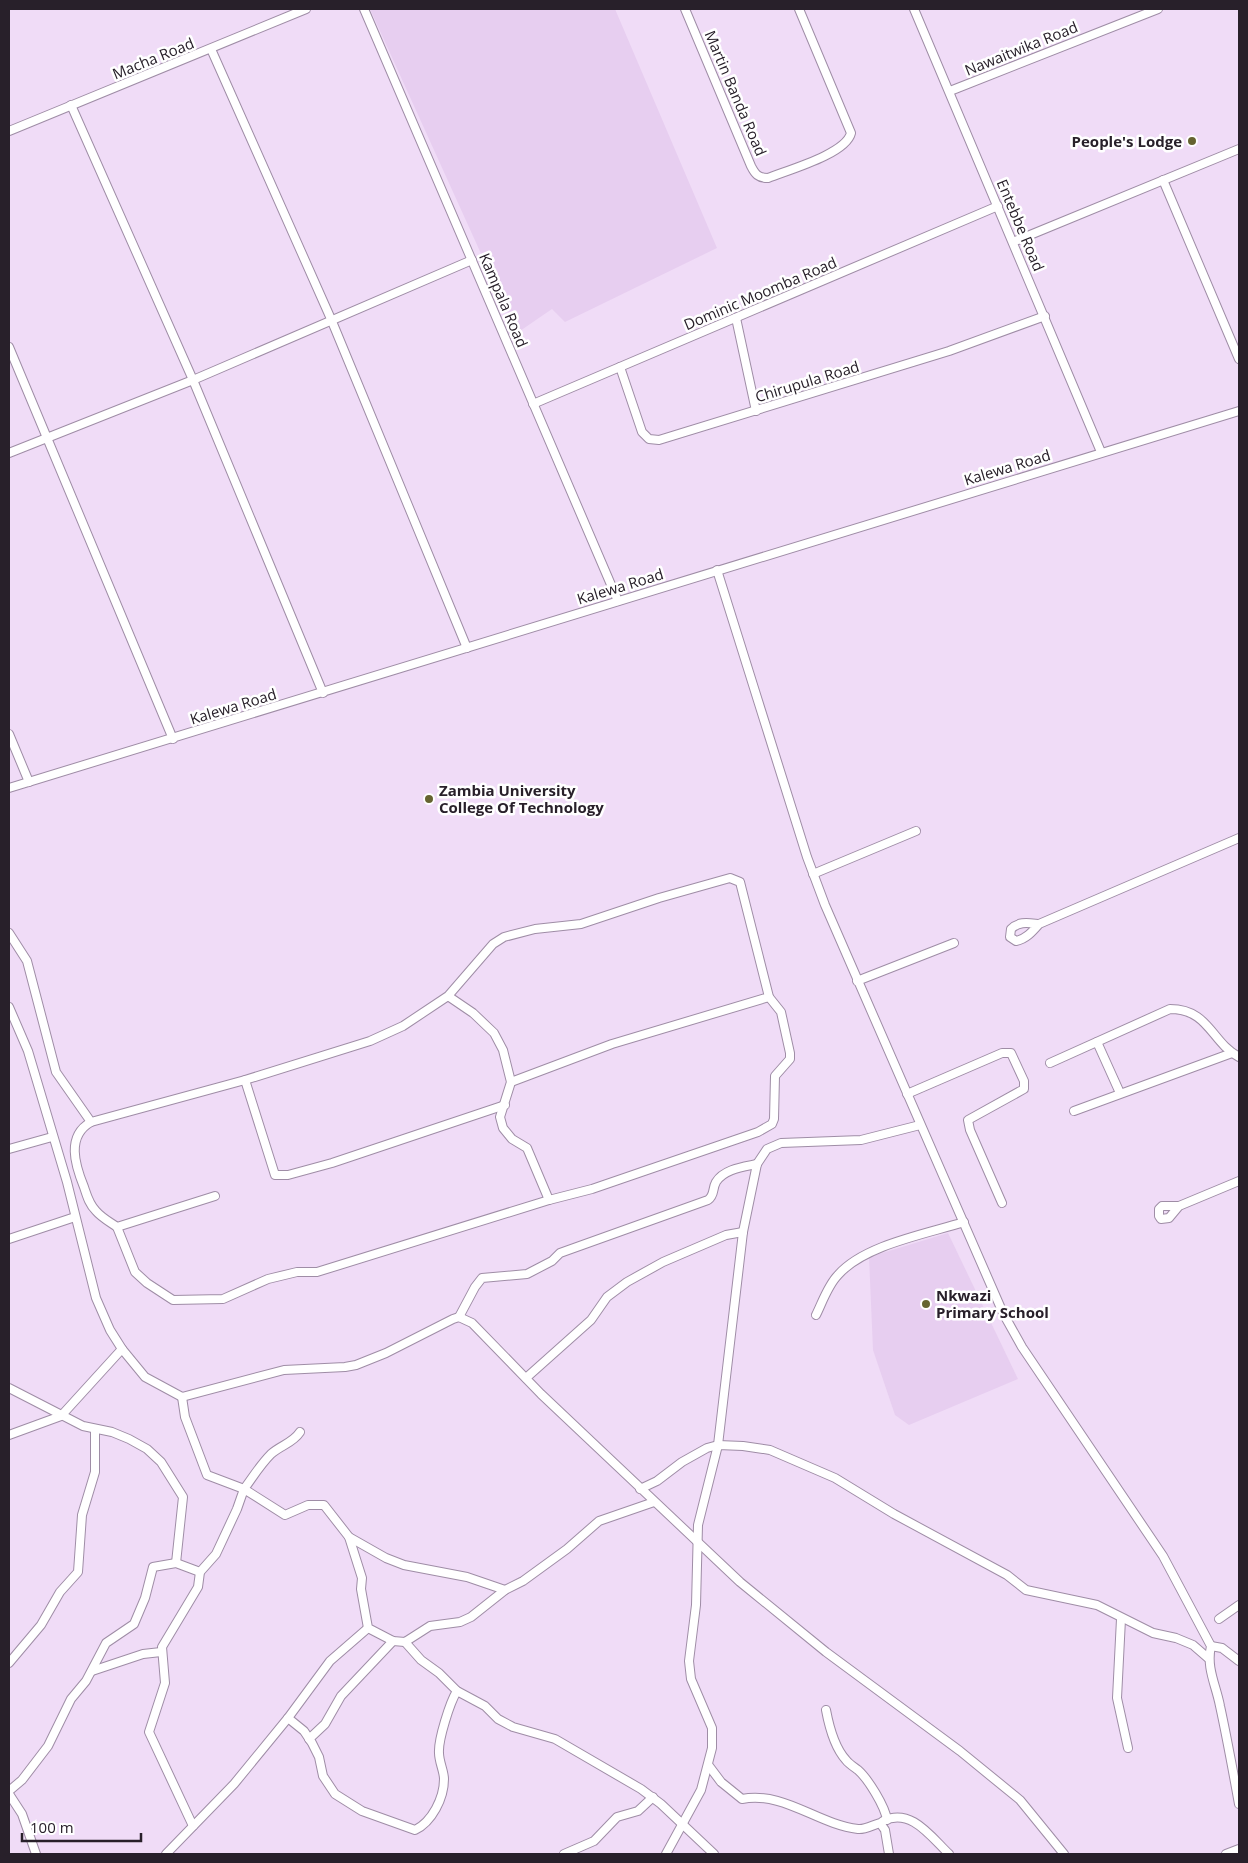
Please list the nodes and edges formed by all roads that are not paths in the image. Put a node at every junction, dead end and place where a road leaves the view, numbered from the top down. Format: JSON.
{"nodes":[{"id":1,"x":306,"y":9,"type":"edge"},
{"id":2,"x":364,"y":9,"type":"edge"},
{"id":3,"x":685,"y":9,"type":"edge"},
{"id":4,"x":799,"y":9,"type":"edge"},
{"id":5,"x":1158,"y":9,"type":"edge"},
{"id":6,"x":917,"y":10,"type":"edge"},
{"id":7,"x":211,"y":49,"type":"junction"},
{"id":8,"x":950,"y":91,"type":"junction"},
{"id":9,"x":71,"y":105,"type":"junction"},
{"id":10,"x":9,"y":131,"type":"edge"},
{"id":11,"x":1239,"y":149,"type":"edge"},
{"id":12,"x":1163,"y":180,"type":"junction"},
{"id":13,"x":998,"y":206,"type":"junction"},
{"id":14,"x":1013,"y":242,"type":"junction"},
{"id":15,"x":472,"y":260,"type":"junction"},
{"id":16,"x":1045,"y":316,"type":"junction"},
{"id":17,"x":736,"y":318,"type":"junction"},
{"id":18,"x":331,"y":319,"type":"junction"},
{"id":19,"x":9,"y":347,"type":"edge"},
{"id":20,"x":1239,"y":359,"type":"edge"},
{"id":21,"x":620,"y":367,"type":"junction"},
{"id":22,"x":193,"y":380,"type":"junction"},
{"id":23,"x":533,"y":404,"type":"junction"},
{"id":24,"x":756,"y":411,"type":"junction"},
{"id":25,"x":1239,"y":411,"type":"edge"},
{"id":26,"x":47,"y":436,"type":"junction"},
{"id":27,"x":1101,"y":452,"type":"junction"},
{"id":28,"x":9,"y":453,"type":"edge"},
{"id":29,"x":717,"y":570,"type":"junction"},
{"id":30,"x":618,"y":601,"type":"junction"},
{"id":31,"x":467,"y":648,"type":"junction"},
{"id":32,"x":323,"y":693,"type":"junction"},
{"id":33,"x":9,"y":734,"type":"edge"},
{"id":34,"x":173,"y":739,"type":"junction"},
{"id":35,"x":29,"y":782,"type":"junction"},
{"id":36,"x":9,"y":788,"type":"edge"},
{"id":37,"x":916,"y":831,"type":"dead end"},
{"id":38,"x":1239,"y":838,"type":"edge"},
{"id":39,"x":814,"y":874,"type":"junction"},
{"id":40,"x":1039,"y":924,"type":"dead end"},
{"id":41,"x":9,"y":933,"type":"edge"},
{"id":42,"x":954,"y":943,"type":"dead end"},
{"id":43,"x":857,"y":981,"type":"junction"},
{"id":44,"x":448,"y":996,"type":"junction"},
{"id":45,"x":769,"y":997,"type":"junction"},
{"id":46,"x":9,"y":1007,"type":"edge"},
{"id":47,"x":1097,"y":1042,"type":"junction"},
{"id":48,"x":1236,"y":1055,"type":"edge"},
{"id":49,"x":1050,"y":1063,"type":"dead end"},
{"id":50,"x":245,"y":1080,"type":"junction"},
{"id":51,"x":511,"y":1082,"type":"junction"},
{"id":52,"x":1120,"y":1093,"type":"junction"},
{"id":53,"x":907,"y":1094,"type":"junction"},
{"id":54,"x":505,"y":1105,"type":"junction"},
{"id":55,"x":1074,"y":1111,"type":"dead end"},
{"id":56,"x":92,"y":1122,"type":"junction"},
{"id":57,"x":920,"y":1125,"type":"junction"},
{"id":58,"x":52,"y":1137,"type":"junction"},
{"id":59,"x":9,"y":1148,"type":"edge"},
{"id":60,"x":757,"y":1164,"type":"junction"},
{"id":61,"x":1239,"y":1181,"type":"edge"},
{"id":62,"x":215,"y":1196,"type":"dead end"},
{"id":63,"x":549,"y":1200,"type":"junction"},
{"id":64,"x":1002,"y":1203,"type":"dead end"},
{"id":65,"x":1179,"y":1206,"type":"dead end"},
{"id":66,"x":76,"y":1217,"type":"junction"},
{"id":67,"x":964,"y":1222,"type":"junction"},
{"id":68,"x":117,"y":1227,"type":"junction"},
{"id":69,"x":743,"y":1232,"type":"junction"},
{"id":70,"x":9,"y":1239,"type":"edge"},
{"id":71,"x":816,"y":1315,"type":"dead end"},
{"id":72,"x":459,"y":1318,"type":"junction"},
{"id":73,"x":122,"y":1349,"type":"junction"},
{"id":74,"x":526,"y":1378,"type":"junction"},
{"id":75,"x":9,"y":1388,"type":"edge"},
{"id":76,"x":182,"y":1397,"type":"junction"},
{"id":77,"x":61,"y":1416,"type":"junction"},
{"id":78,"x":95,"y":1430,"type":"junction"},
{"id":79,"x":300,"y":1432,"type":"dead end"},
{"id":80,"x":9,"y":1435,"type":"edge"},
{"id":81,"x":718,"y":1445,"type":"junction"},
{"id":82,"x":244,"y":1489,"type":"junction"},
{"id":83,"x":640,"y":1489,"type":"junction"},
{"id":84,"x":654,"y":1502,"type":"junction"},
{"id":85,"x":349,"y":1537,"type":"junction"},
{"id":86,"x":697,"y":1542,"type":"junction"},
{"id":87,"x":176,"y":1563,"type":"junction"},
{"id":88,"x":200,"y":1572,"type":"junction"},
{"id":89,"x":505,"y":1590,"type":"junction"},
{"id":90,"x":1239,"y":1605,"type":"edge"},
{"id":91,"x":1122,"y":1619,"type":"junction"},
{"id":92,"x":1219,"y":1619,"type":"dead end"},
{"id":93,"x":368,"y":1628,"type":"junction"},
{"id":94,"x":393,"y":1641,"type":"junction"},
{"id":95,"x":405,"y":1642,"type":"junction"},
{"id":96,"x":1211,"y":1646,"type":"junction"},
{"id":97,"x":161,"y":1652,"type":"junction"},
{"id":98,"x":1208,"y":1658,"type":"junction"},
{"id":99,"x":1239,"y":1661,"type":"edge"},
{"id":100,"x":9,"y":1663,"type":"edge"},
{"id":101,"x":92,"y":1671,"type":"junction"},
{"id":102,"x":457,"y":1691,"type":"junction"},
{"id":103,"x":826,"y":1710,"type":"dead end"},
{"id":104,"x":288,"y":1718,"type":"junction"},
{"id":105,"x":309,"y":1739,"type":"junction"},
{"id":106,"x":1128,"y":1748,"type":"dead end"},
{"id":107,"x":709,"y":1766,"type":"junction"},
{"id":108,"x":9,"y":1793,"type":"edge"},
{"id":109,"x":653,"y":1797,"type":"junction"},
{"id":110,"x":1239,"y":1804,"type":"edge"},
{"id":111,"x":884,"y":1821,"type":"junction"},
{"id":112,"x":682,"y":1822,"type":"junction"},
{"id":113,"x":193,"y":1826,"type":"junction"},
{"id":114,"x":1239,"y":1849,"type":"edge"},
{"id":115,"x":36,"y":1854,"type":"edge"},
{"id":116,"x":166,"y":1854,"type":"edge"},
{"id":117,"x":564,"y":1854,"type":"edge"},
{"id":118,"x":666,"y":1854,"type":"edge"},
{"id":119,"x":714,"y":1854,"type":"edge"},
{"id":120,"x":889,"y":1854,"type":"edge"},
{"id":121,"x":949,"y":1854,"type":"edge"},
{"id":122,"x":1064,"y":1854,"type":"edge"},
{"id":123,"x":1226,"y":1854,"type":"edge"}],
"edges":[{"from":1,"to":7,"type":"street","name":"Macha Road"},
{"from":2,"to":15,"type":"street","name":"Kampala Road"},
{"from":3,"to":4,"type":"street","name":"Martin Banda Road"},
{"from":5,"to":8,"type":"street","name":"Nawaitwika Road"},
{"from":6,"to":8,"type":"street","name":"Entebbe Road"},
{"from":7,"to":9,"type":"street","name":"Macha Road"},
{"from":7,"to":18,"type":"street"},
{"from":8,"to":13,"type":"street","name":"Entebbe Road"},
{"from":9,"to":10,"type":"street","name":"Macha Road"},
{"from":9,"to":22,"type":"street"},
{"from":11,"to":12,"type":"street"},
{"from":12,"to":14,"type":"street"},
{"from":12,"to":20,"type":"street"},
{"from":13,"to":14,"type":"street","name":"Entebbe Road"},
{"from":13,"to":17,"type":"street","name":"Dominic Moomba Road"},
{"from":14,"to":16,"type":"street","name":"Entebbe Road"},
{"from":15,"to":18,"type":"street"},
{"from":15,"to":23,"type":"street","name":"Kampala Road"},
{"from":16,"to":24,"type":"street","name":"Chirupula Road"},
{"from":16,"to":27,"type":"street","name":"Entebbe Road"},
{"from":17,"to":21,"type":"street","name":"Dominic Moomba Road"},
{"from":17,"to":24,"type":"street"},
{"from":18,"to":22,"type":"street"},
{"from":18,"to":31,"type":"street"},
{"from":19,"to":26,"type":"street"},
{"from":21,"to":23,"type":"street","name":"Dominic Moomba Road"},
{"from":21,"to":24,"type":"street","name":"Chirupula Road"},
{"from":22,"to":26,"type":"street"},
{"from":22,"to":32,"type":"street"},
{"from":23,"to":30,"type":"street","name":"Kampala Road"},
{"from":25,"to":27,"type":"street","name":"Kalewa Road"},
{"from":26,"to":28,"type":"street"},
{"from":26,"to":34,"type":"street"},
{"from":27,"to":29,"type":"street","name":"Kalewa Road"},
{"from":29,"to":30,"type":"street","name":"Kalewa Road"},
{"from":29,"to":39,"type":"street"},
{"from":30,"to":31,"type":"street","name":"Kalewa Road"},
{"from":31,"to":32,"type":"street","name":"Kalewa Road"},
{"from":32,"to":34,"type":"street","name":"Kalewa Road"},
{"from":33,"to":35,"type":"street"},
{"from":34,"to":35,"type":"street","name":"Kalewa Road"},
{"from":35,"to":36,"type":"street","name":"Kalewa Road"},
{"from":37,"to":39,"type":"street"},
{"from":38,"to":40,"type":"street"},
{"from":39,"to":43,"type":"street"},
{"from":41,"to":56,"type":"street"},
{"from":42,"to":43,"type":"street"},
{"from":43,"to":53,"type":"street"},
{"from":44,"to":45,"type":"street"},
{"from":44,"to":50,"type":"street"},
{"from":44,"to":51,"type":"street"},
{"from":45,"to":51,"type":"street"},
{"from":45,"to":63,"type":"street"},
{"from":46,"to":58,"type":"street"},
{"from":47,"to":48,"type":"street"},
{"from":47,"to":49,"type":"street"},
{"from":47,"to":52,"type":"street"},
{"from":48,"to":52,"type":"street"},
{"from":50,"to":54,"type":"street"},
{"from":50,"to":56,"type":"street"},
{"from":51,"to":54,"type":"street"},
{"from":52,"to":55,"type":"street"},
{"from":53,"to":57,"type":"street"},
{"from":53,"to":64,"type":"street"},
{"from":54,"to":63,"type":"street"},
{"from":56,"to":68,"type":"street"},
{"from":57,"to":60,"type":"street"},
{"from":57,"to":67,"type":"street"},
{"from":58,"to":59,"type":"street"},
{"from":58,"to":66,"type":"street"},
{"from":60,"to":69,"type":"street"},
{"from":60,"to":72,"type":"street"},
{"from":61,"to":65,"type":"street"},
{"from":62,"to":68,"type":"street"},
{"from":63,"to":68,"type":"street"},
{"from":66,"to":70,"type":"street"},
{"from":66,"to":73,"type":"street"},
{"from":67,"to":71,"type":"street"},
{"from":67,"to":96,"type":"street"},
{"from":69,"to":74,"type":"street"},
{"from":69,"to":81,"type":"street"},
{"from":72,"to":74,"type":"street"},
{"from":72,"to":76,"type":"street"},
{"from":73,"to":76,"type":"street"},
{"from":73,"to":77,"type":"street"},
{"from":74,"to":83,"type":"street"},
{"from":75,"to":77,"type":"street"},
{"from":76,"to":82,"type":"street"},
{"from":77,"to":78,"type":"street"},
{"from":77,"to":80,"type":"street"},
{"from":78,"to":87,"type":"street"},
{"from":78,"to":100,"type":"street"},
{"from":79,"to":82,"type":"street"},
{"from":81,"to":83,"type":"street"},
{"from":81,"to":86,"type":"street"},
{"from":81,"to":91,"type":"street"},
{"from":82,"to":85,"type":"street"},
{"from":82,"to":88,"type":"street"},
{"from":83,"to":84,"type":"street"},
{"from":84,"to":86,"type":"street"},
{"from":84,"to":89,"type":"street"},
{"from":85,"to":89,"type":"street"},
{"from":85,"to":93,"type":"street"},
{"from":86,"to":107,"type":"street"},
{"from":86,"to":122,"type":"street"},
{"from":87,"to":88,"type":"street"},
{"from":87,"to":101,"type":"street"},
{"from":88,"to":97,"type":"street"},
{"from":89,"to":95,"type":"street"},
{"from":90,"to":92,"type":"street"},
{"from":91,"to":98,"type":"street"},
{"from":91,"to":106,"type":"street"},
{"from":93,"to":94,"type":"street"},
{"from":93,"to":104,"type":"street"},
{"from":94,"to":95,"type":"street"},
{"from":94,"to":105,"type":"street"},
{"from":95,"to":102,"type":"street"},
{"from":96,"to":98,"type":"street"},
{"from":96,"to":99,"type":"street"},
{"from":97,"to":101,"type":"street"},
{"from":97,"to":113,"type":"street"},
{"from":98,"to":110,"type":"street"},
{"from":101,"to":108,"type":"street"},
{"from":102,"to":105,"type":"street"},
{"from":102,"to":109,"type":"street"},
{"from":103,"to":111,"type":"street"},
{"from":104,"to":105,"type":"street"},
{"from":104,"to":113,"type":"street"},
{"from":107,"to":111,"type":"street"},
{"from":107,"to":112,"type":"street"},
{"from":108,"to":115,"type":"street"},
{"from":109,"to":112,"type":"street"},
{"from":109,"to":117,"type":"street"},
{"from":111,"to":120,"type":"street"},
{"from":111,"to":121,"type":"street"},
{"from":112,"to":118,"type":"street"},
{"from":112,"to":119,"type":"street"},
{"from":113,"to":116,"type":"street"},
{"from":114,"to":123,"type":"street"}]}
